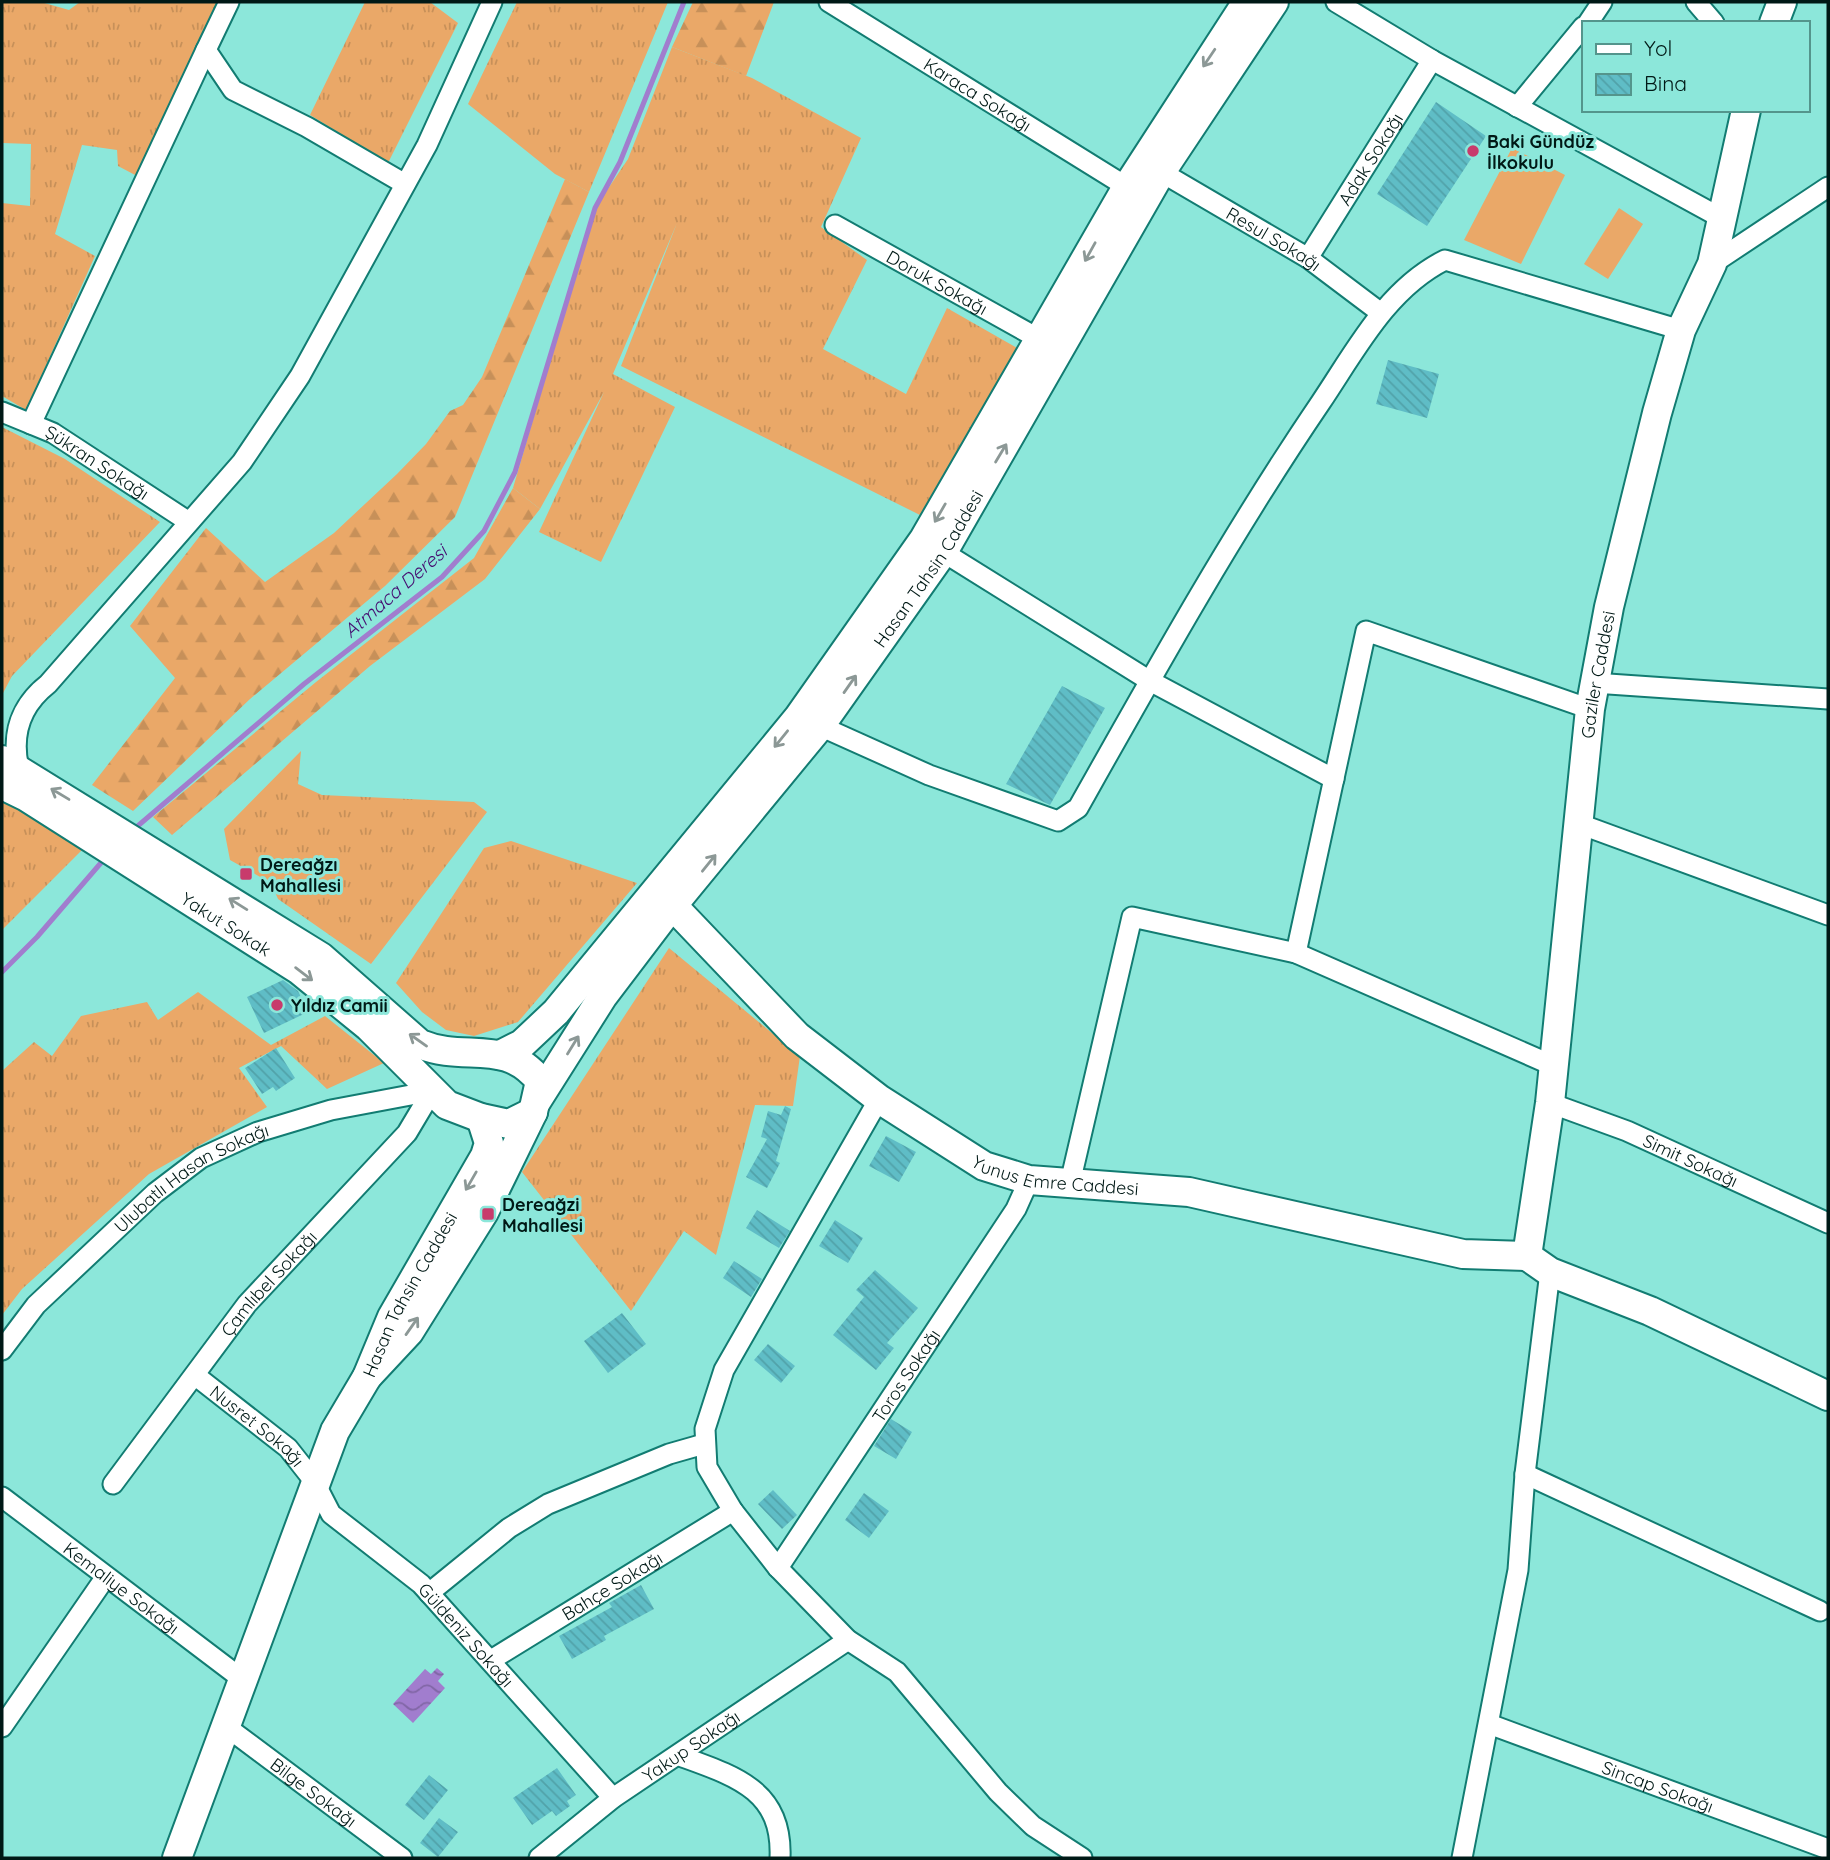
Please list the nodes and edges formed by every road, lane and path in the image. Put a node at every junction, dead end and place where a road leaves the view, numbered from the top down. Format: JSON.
{"nodes":[{"id":1,"x":229,"y":2,"type":"edge"},
{"id":2,"x":492,"y":2,"type":"edge"},
{"id":3,"x":829,"y":2,"type":"edge"},
{"id":4,"x":1247,"y":2,"type":"edge"},
{"id":5,"x":1273,"y":2,"type":"edge"},
{"id":6,"x":1336,"y":2,"type":"edge"},
{"id":7,"x":1602,"y":2,"type":"edge"},
{"id":8,"x":1696,"y":2,"type":"edge"},
{"id":9,"x":1782,"y":2,"type":"edge"},
{"id":10,"x":1589,"y":21,"type":"edge"},
{"id":11,"x":1712,"y":21,"type":"edge"},
{"id":12,"x":1775,"y":21,"type":"edge"},
{"id":13,"x":1582,"y":28,"type":"edge"},
{"id":14,"x":206,"y":50,"type":"junction"},
{"id":15,"x":1432,"y":60,"type":"junction"},
{"id":16,"x":1517,"y":107,"type":"junction"},
{"id":17,"x":1746,"y":112,"type":"edge"},
{"id":18,"x":1161,"y":172,"type":"junction"},
{"id":19,"x":405,"y":184,"type":"junction"},
{"id":20,"x":1127,"y":187,"type":"junction"},
{"id":21,"x":1828,"y":187,"type":"edge"},
{"id":22,"x":1723,"y":219,"type":"junction"},
{"id":23,"x":835,"y":225,"type":"dead end"},
{"id":24,"x":1308,"y":258,"type":"junction"},
{"id":25,"x":1712,"y":264,"type":"junction"},
{"id":26,"x":1381,"y":313,"type":"junction"},
{"id":27,"x":1681,"y":330,"type":"junction"},
{"id":28,"x":1041,"y":340,"type":"junction"},
{"id":29,"x":2,"y":412,"type":"edge"},
{"id":30,"x":31,"y":424,"type":"junction"},
{"id":31,"x":188,"y":522,"type":"junction"},
{"id":32,"x":943,"y":552,"type":"junction"},
{"id":33,"x":1150,"y":681,"type":"junction"},
{"id":34,"x":1592,"y":696,"type":"junction"},
{"id":35,"x":1828,"y":699,"type":"edge"},
{"id":36,"x":820,"y":726,"type":"junction"},
{"id":37,"x":7,"y":771,"type":"edge"},
{"id":38,"x":1334,"y":779,"type":"junction"},
{"id":39,"x":1577,"y":823,"type":"junction"},
{"id":40,"x":120,"y":843,"type":"junction"},
{"id":41,"x":673,"y":906,"type":"junction"},
{"id":42,"x":1828,"y":915,"type":"edge"},
{"id":43,"x":1296,"y":953,"type":"junction"},
{"id":44,"x":492,"y":1054,"type":"junction"},
{"id":45,"x":1554,"y":1066,"type":"junction"},
{"id":46,"x":432,"y":1091,"type":"junction"},
{"id":47,"x":879,"y":1099,"type":"junction"},
{"id":48,"x":1550,"y":1103,"type":"junction"},
{"id":49,"x":535,"y":1107,"type":"junction"},
{"id":50,"x":481,"y":1118,"type":"junction"},
{"id":51,"x":1029,"y":1180,"type":"junction"},
{"id":52,"x":1070,"y":1183,"type":"junction"},
{"id":53,"x":1828,"y":1223,"type":"edge"},
{"id":54,"x":1527,"y":1256,"type":"junction"},
{"id":55,"x":1550,"y":1272,"type":"junction"},
{"id":56,"x":2,"y":1350,"type":"edge"},
{"id":57,"x":196,"y":1376,"type":"junction"},
{"id":58,"x":367,"y":1377,"type":"junction"},
{"id":59,"x":1828,"y":1396,"type":"edge"},
{"id":60,"x":704,"y":1444,"type":"junction"},
{"id":61,"x":1525,"y":1474,"type":"junction"},
{"id":62,"x":314,"y":1481,"type":"junction"},
{"id":63,"x":113,"y":1484,"type":"dead end"},
{"id":64,"x":2,"y":1497,"type":"edge"},
{"id":65,"x":733,"y":1511,"type":"junction"},
{"id":66,"x":779,"y":1568,"type":"junction"},
{"id":67,"x":106,"y":1578,"type":"junction"},
{"id":68,"x":429,"y":1593,"type":"junction"},
{"id":69,"x":1820,"y":1611,"type":"dead end"},
{"id":70,"x":848,"y":1640,"type":"junction"},
{"id":71,"x":491,"y":1660,"type":"junction"},
{"id":72,"x":242,"y":1679,"type":"junction"},
{"id":73,"x":1489,"y":1724,"type":"junction"},
{"id":74,"x":224,"y":1725,"type":"junction"},
{"id":75,"x":2,"y":1727,"type":"edge"},
{"id":76,"x":680,"y":1756,"type":"junction"},
{"id":77,"x":613,"y":1798,"type":"junction"},
{"id":78,"x":1815,"y":1850,"type":"edge"},
{"id":79,"x":177,"y":1858,"type":"edge"},
{"id":80,"x":402,"y":1858,"type":"edge"},
{"id":81,"x":539,"y":1858,"type":"edge"},
{"id":82,"x":780,"y":1858,"type":"edge"},
{"id":83,"x":1082,"y":1858,"type":"edge"},
{"id":84,"x":1462,"y":1858,"type":"edge"}],
"edges":[{"from":1,"to":14,"type":"street"},
{"from":2,"to":19,"type":"street"},
{"from":3,"to":20,"type":"street","name":"Karaca Sokağı"},
{"from":4,"to":20,"type":"main road","name":"Hasan Tahsin Caddesi","one_way":true},
{"from":5,"to":18,"type":"main road","name":"Hasan Tahsin Caddesi"},
{"from":6,"to":15,"type":"street"},
{"from":7,"to":10,"type":"street"},
{"from":8,"to":11,"type":"street"},
{"from":9,"to":12,"type":"main road"},
{"from":13,"to":16,"type":"street"},
{"from":14,"to":19,"type":"street"},
{"from":14,"to":30,"type":"street"},
{"from":15,"to":16,"type":"street"},
{"from":15,"to":24,"type":"street","name":"Adak Sokağı"},
{"from":16,"to":22,"type":"street"},
{"from":17,"to":22,"type":"main road","name":"Gaziler Caddesi"},
{"from":18,"to":24,"type":"street","name":"Resul Sokağı"},
{"from":32,"to":18,"type":"main road","name":"Hasan Tahsin Caddesi","one_way":true},
{"from":19,"to":31,"type":"street"},
{"from":20,"to":28,"type":"main road","name":"Hasan Tahsin Caddesi","one_way":true},
{"from":21,"to":25,"type":"street"},
{"from":22,"to":25,"type":"main road","name":"Gaziler Caddesi"},
{"from":23,"to":28,"type":"street","name":"Doruk Sokağı"},
{"from":24,"to":26,"type":"street","name":"Resul Sokağı"},
{"from":25,"to":27,"type":"main road","name":"Gaziler Caddesi"},
{"from":26,"to":27,"type":"street"},
{"from":26,"to":33,"type":"street"},
{"from":27,"to":34,"type":"main road","name":"Gaziler Caddesi"},
{"from":28,"to":44,"type":"main road","name":"Hasan Tahsin Caddesi","one_way":true},
{"from":29,"to":30,"type":"street","name":"Şükran Sokağı"},
{"from":30,"to":31,"type":"street","name":"Şükran Sokağı"},
{"from":31,"to":37,"type":"street"},
{"from":32,"to":33,"type":"street"},
{"from":36,"to":32,"type":"main road","name":"Hasan Tahsin Caddesi","one_way":true},
{"from":33,"to":36,"type":"street"},
{"from":33,"to":38,"type":"street"},
{"from":34,"to":35,"type":"street"},
{"from":34,"to":38,"type":"street"},
{"from":34,"to":39,"type":"main road","name":"Gaziler Caddesi"},
{"from":41,"to":36,"type":"main road","name":"Hasan Tahsin Caddesi","one_way":true},
{"from":37,"to":40,"type":"main road"},
{"from":38,"to":43,"type":"street"},
{"from":39,"to":42,"type":"street"},
{"from":39,"to":45,"type":"main road","name":"Gaziler Caddesi"},
{"from":44,"to":40,"type":"main road","name":"Yakut Sokak","one_way":true},
{"from":40,"to":46,"type":"main road","name":"Yakut Sokak","one_way":true},
{"from":41,"to":47,"type":"main road","name":"Yunus Emre Caddesi"},
{"from":49,"to":41,"type":"main road","name":"Hasan Tahsin Caddesi","one_way":true},
{"from":43,"to":45,"type":"street"},
{"from":43,"to":52,"type":"street"},
{"from":44,"to":46,"type":"main road"},
{"from":44,"to":49,"type":"main road"},
{"from":45,"to":48,"type":"main road","name":"Gaziler Caddesi"},
{"from":46,"to":50,"type":"main road"},
{"from":46,"to":56,"type":"street","name":"Ulubatlı Hasan Sokağı"},
{"from":46,"to":57,"type":"street","name":"Çamlıbel Sokağı"},
{"from":47,"to":51,"type":"main road","name":"Yunus Emre Caddesi"},
{"from":47,"to":60,"type":"street"},
{"from":48,"to":53,"type":"street","name":"Simit Sokağı"},
{"from":48,"to":54,"type":"main road","name":"Gaziler Caddesi"},
{"from":49,"to":50,"type":"main road"},
{"from":58,"to":49,"type":"main road","name":"Hasan Tahsin Caddesi","one_way":true},
{"from":50,"to":58,"type":"main road","name":"Hasan Tahsin Caddesi","one_way":true},
{"from":51,"to":52,"type":"main road","name":"Yunus Emre Caddesi"},
{"from":51,"to":66,"type":"street","name":"Toros Sokağı"},
{"from":52,"to":54,"type":"main road","name":"Yunus Emre Caddesi"},
{"from":54,"to":55,"type":"main road"},
{"from":55,"to":59,"type":"main road"},
{"from":55,"to":61,"type":"street"},
{"from":57,"to":62,"type":"street","name":"Nusret Sokağı"},
{"from":57,"to":63,"type":"street","name":"Çamlıbel Sokağı"},
{"from":58,"to":62,"type":"main road"},
{"from":60,"to":65,"type":"street"},
{"from":60,"to":68,"type":"street"},
{"from":61,"to":69,"type":"street"},
{"from":61,"to":73,"type":"street"},
{"from":62,"to":68,"type":"street","name":"Güldeniz Sokağı"},
{"from":62,"to":72,"type":"main road"},
{"from":64,"to":67,"type":"street","name":"Kemaliye Sokağı"},
{"from":65,"to":66,"type":"street"},
{"from":65,"to":71,"type":"street","name":"Bahçe Sokağı"},
{"from":66,"to":70,"type":"street"},
{"from":67,"to":72,"type":"street","name":"Kemaliye Sokağı"},
{"from":67,"to":75,"type":"street"},
{"from":68,"to":71,"type":"street","name":"Güldeniz Sokağı"},
{"from":70,"to":76,"type":"street","name":"Yakup Sokağı"},
{"from":70,"to":83,"type":"street"},
{"from":71,"to":77,"type":"street","name":"Güldeniz Sokağı"},
{"from":72,"to":74,"type":"main road"},
{"from":73,"to":78,"type":"street","name":"Sincap Sokağı"},
{"from":73,"to":84,"type":"street"},
{"from":74,"to":79,"type":"main road"},
{"from":74,"to":80,"type":"street","name":"Bilge Sokağı"},
{"from":76,"to":77,"type":"street","name":"Yakup Sokağı"},
{"from":76,"to":82,"type":"street"},
{"from":77,"to":81,"type":"street","name":"Yakup Sokağı"}]}
